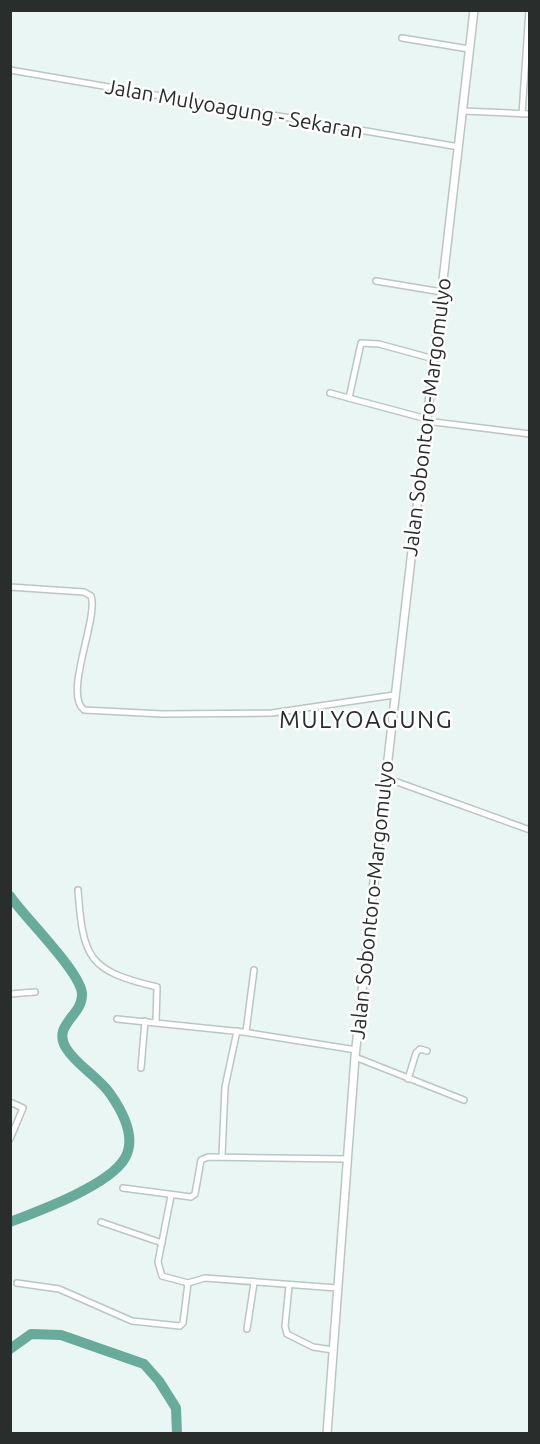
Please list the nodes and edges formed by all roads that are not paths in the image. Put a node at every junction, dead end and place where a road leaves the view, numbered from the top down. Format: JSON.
{"nodes":[{"id":1,"x":474,"y":10,"type":"edge"},
{"id":2,"x":529,"y":10,"type":"edge"},
{"id":3,"x":402,"y":38,"type":"dead end"},
{"id":4,"x":469,"y":49,"type":"junction"},
{"id":5,"x":528,"y":51,"type":"edge"},
{"id":6,"x":10,"y":70,"type":"edge"},
{"id":7,"x":463,"y":111,"type":"junction"},
{"id":8,"x":522,"y":114,"type":"junction"},
{"id":9,"x":530,"y":114,"type":"edge"},
{"id":10,"x":459,"y":147,"type":"junction"},
{"id":11,"x":376,"y":281,"type":"dead end"},
{"id":12,"x":442,"y":292,"type":"junction"},
{"id":13,"x":435,"y":359,"type":"junction"},
{"id":14,"x":330,"y":393,"type":"dead end"},
{"id":15,"x":349,"y":398,"type":"junction"},
{"id":16,"x":426,"y":420,"type":"junction"},
{"id":17,"x":530,"y":434,"type":"edge"},
{"id":18,"x":10,"y":587,"type":"edge"},
{"id":19,"x":394,"y":695,"type":"junction"},
{"id":20,"x":386,"y":778,"type":"junction"},
{"id":21,"x":530,"y":830,"type":"edge"},
{"id":22,"x":78,"y":890,"type":"dead end"},
{"id":23,"x":254,"y":970,"type":"dead end"},
{"id":24,"x":35,"y":992,"type":"dead end"},
{"id":25,"x":10,"y":994,"type":"edge"},
{"id":26,"x":117,"y":1020,"type":"dead end"},
{"id":27,"x":145,"y":1022,"type":"junction"},
{"id":28,"x":156,"y":1022,"type":"junction"},
{"id":29,"x":237,"y":1031,"type":"junction"},
{"id":30,"x":246,"y":1032,"type":"junction"},
{"id":31,"x":427,"y":1051,"type":"dead end"},
{"id":32,"x":356,"y":1053,"type":"junction"},
{"id":33,"x":141,"y":1068,"type":"dead end"},
{"id":34,"x":408,"y":1079,"type":"junction"},
{"id":35,"x":464,"y":1100,"type":"dead end"},
{"id":36,"x":10,"y":1102,"type":"edge"},
{"id":37,"x":10,"y":1140,"type":"edge"},
{"id":38,"x":222,"y":1156,"type":"junction"},
{"id":39,"x":347,"y":1159,"type":"junction"},
{"id":40,"x":123,"y":1188,"type":"dead end"},
{"id":41,"x":171,"y":1196,"type":"junction"},
{"id":42,"x":101,"y":1222,"type":"dead end"},
{"id":43,"x":162,"y":1243,"type":"junction"},
{"id":44,"x":17,"y":1283,"type":"dead end"},
{"id":45,"x":188,"y":1283,"type":"junction"},
{"id":46,"x":255,"y":1283,"type":"junction"},
{"id":47,"x":289,"y":1286,"type":"junction"},
{"id":48,"x":337,"y":1288,"type":"junction"},
{"id":49,"x":247,"y":1329,"type":"dead end"},
{"id":50,"x":333,"y":1350,"type":"junction"},
{"id":51,"x":327,"y":1434,"type":"edge"}],
"edges":[{"from":1,"to":4,"type":"street","name":"Jalan Sobontoro-Margomulyo"},
{"from":2,"to":5,"type":"street"},
{"from":3,"to":4,"type":"street"},
{"from":4,"to":7,"type":"street","name":"Jalan Sobontoro-Margomulyo"},
{"from":5,"to":8,"type":"street"},
{"from":6,"to":10,"type":"street","name":"Jalan Mulyoagung - Sekaran"},
{"from":7,"to":8,"type":"street"},
{"from":7,"to":10,"type":"street","name":"Jalan Sobontoro-Margomulyo"},
{"from":8,"to":9,"type":"street"},
{"from":10,"to":12,"type":"street","name":"Jalan Sobontoro-Margomulyo"},
{"from":11,"to":12,"type":"street"},
{"from":12,"to":13,"type":"street","name":"Jalan Sobontoro-Margomulyo"},
{"from":13,"to":15,"type":"street"},
{"from":13,"to":16,"type":"street","name":"Jalan Sobontoro-Margomulyo"},
{"from":14,"to":15,"type":"street"},
{"from":15,"to":16,"type":"street"},
{"from":16,"to":17,"type":"street"},
{"from":16,"to":19,"type":"street","name":"Jalan Sobontoro-Margomulyo"},
{"from":18,"to":19,"type":"street"},
{"from":19,"to":20,"type":"street","name":"Jalan Sobontoro-Margomulyo"},
{"from":20,"to":21,"type":"street"},
{"from":20,"to":32,"type":"street","name":"Jalan Sobontoro-Margomulyo"},
{"from":22,"to":28,"type":"street"},
{"from":23,"to":30,"type":"street"},
{"from":24,"to":25,"type":"street"},
{"from":26,"to":27,"type":"street"},
{"from":27,"to":28,"type":"street"},
{"from":27,"to":33,"type":"street"},
{"from":28,"to":29,"type":"street"},
{"from":29,"to":30,"type":"street"},
{"from":29,"to":38,"type":"street"},
{"from":30,"to":32,"type":"street"},
{"from":31,"to":34,"type":"street"},
{"from":32,"to":34,"type":"street"},
{"from":32,"to":39,"type":"street","name":"Jalan Sobontoro-Margomulyo"},
{"from":34,"to":35,"type":"street"},
{"from":36,"to":37,"type":"street"},
{"from":38,"to":39,"type":"street"},
{"from":38,"to":41,"type":"street"},
{"from":39,"to":48,"type":"street","name":"Jalan Sobontoro-Margomulyo"},
{"from":40,"to":41,"type":"street"},
{"from":41,"to":43,"type":"street"},
{"from":42,"to":43,"type":"street"},
{"from":43,"to":45,"type":"street"},
{"from":44,"to":45,"type":"street"},
{"from":45,"to":46,"type":"street"},
{"from":46,"to":47,"type":"street"},
{"from":46,"to":49,"type":"street"},
{"from":47,"to":48,"type":"street"},
{"from":47,"to":50,"type":"street"},
{"from":48,"to":50,"type":"street","name":"Jalan Sobontoro-Margomulyo"},
{"from":50,"to":51,"type":"street","name":"Jalan Sobontoro-Margomulyo"}]}
